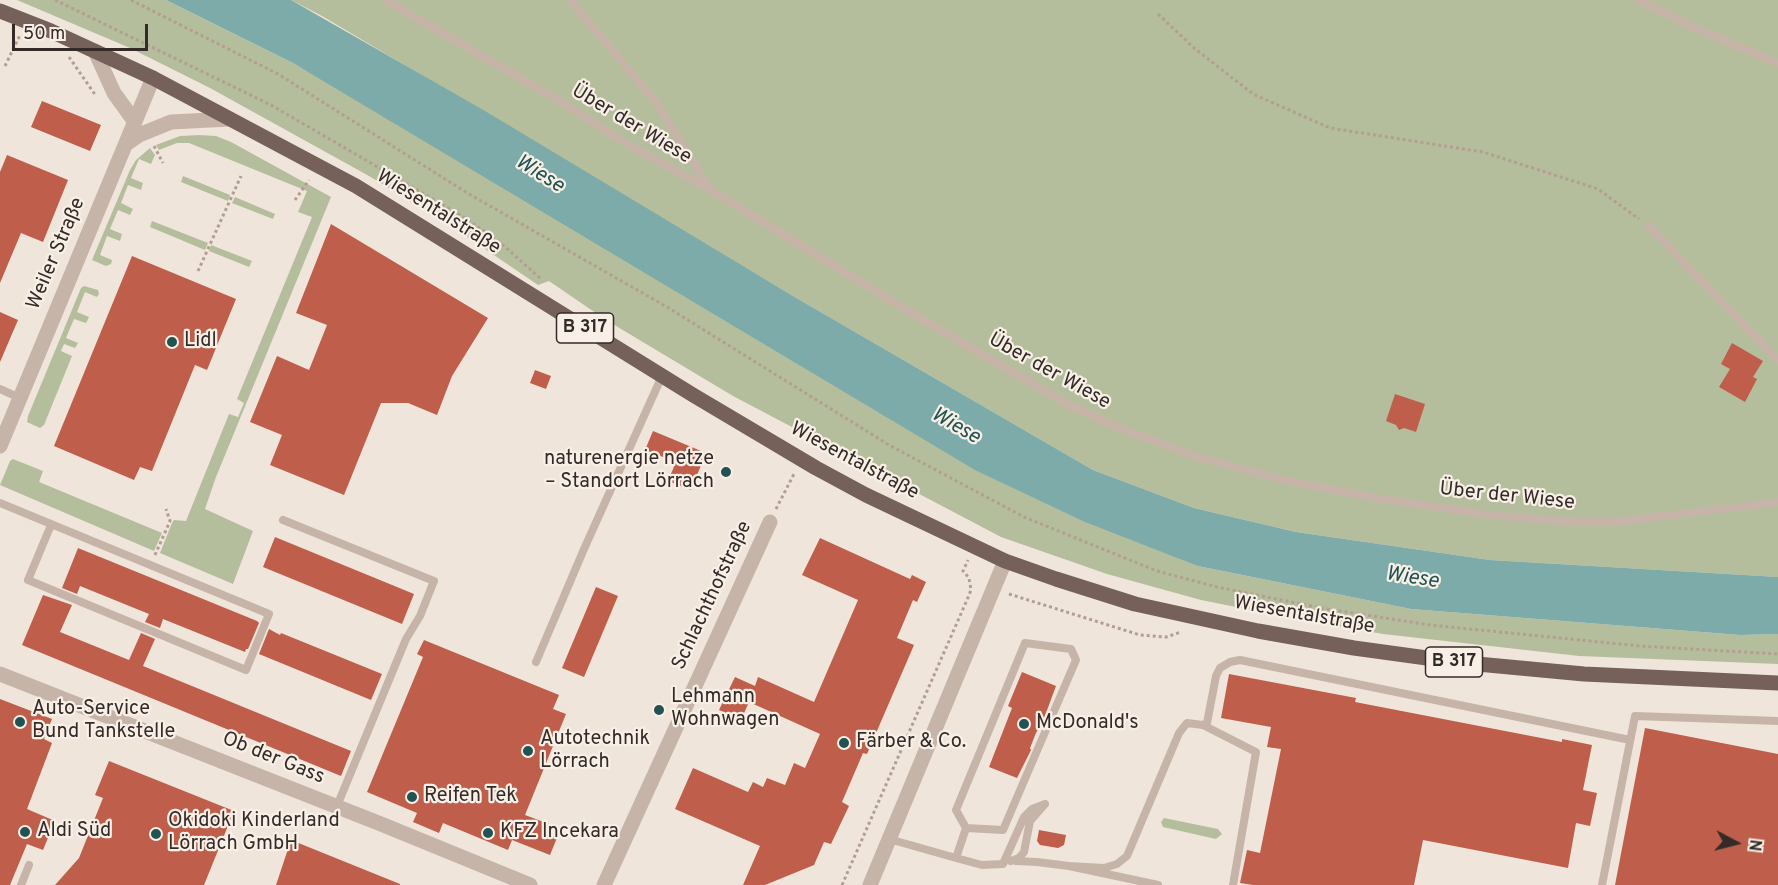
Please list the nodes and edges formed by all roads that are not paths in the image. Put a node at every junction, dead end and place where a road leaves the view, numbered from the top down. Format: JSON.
{"nodes":[{"id":1,"x":386,"y":0,"type":"edge"},
{"id":2,"x":570,"y":0,"type":"edge"},
{"id":3,"x":1638,"y":0,"type":"edge"},
{"id":4,"x":0,"y":11,"type":"edge"},
{"id":5,"x":95,"y":51,"type":"junction"},
{"id":6,"x":1778,"y":63,"type":"edge"},
{"id":7,"x":153,"y":78,"type":"junction"},
{"id":8,"x":230,"y":119,"type":"junction"},
{"id":9,"x":135,"y":122,"type":"junction"},
{"id":10,"x":126,"y":144,"type":"junction"},
{"id":11,"x":709,"y":189,"type":"junction"},
{"id":12,"x":1648,"y":225,"type":"road end"},
{"id":13,"x":1778,"y":360,"type":"edge"},
{"id":14,"x":662,"y":376,"type":"junction"},
{"id":15,"x":0,"y":389,"type":"edge"},
{"id":16,"x":20,"y":398,"type":"junction"},
{"id":17,"x":0,"y":446,"type":"edge"},
{"id":18,"x":1778,"y":502,"type":"edge"},
{"id":19,"x":0,"y":503,"type":"edge"},
{"id":20,"x":283,"y":520,"type":"dead end"},
{"id":21,"x":770,"y":522,"type":"road end"},
{"id":22,"x":51,"y":525,"type":"junction"},
{"id":23,"x":1005,"y":561,"type":"junction"},
{"id":24,"x":536,"y":662,"type":"dead end"},
{"id":25,"x":0,"y":674,"type":"edge"},
{"id":26,"x":1778,"y":683,"type":"edge"},
{"id":27,"x":1778,"y":721,"type":"edge"},
{"id":28,"x":1203,"y":725,"type":"junction"},
{"id":29,"x":1630,"y":740,"type":"junction"},
{"id":30,"x":337,"y":806,"type":"junction"},
{"id":31,"x":966,"y":828,"type":"junction"},
{"id":32,"x":889,"y":839,"type":"junction"},
{"id":33,"x":956,"y":858,"type":"junction"},
{"id":34,"x":1007,"y":863,"type":"junction"},
{"id":35,"x":29,"y":865,"type":"dead end"},
{"id":36,"x":1069,"y":866,"type":"junction"},
{"id":37,"x":21,"y":885,"type":"edge"},
{"id":38,"x":530,"y":885,"type":"edge"},
{"id":39,"x":604,"y":885,"type":"edge"},
{"id":40,"x":870,"y":885,"type":"edge"},
{"id":41,"x":1158,"y":885,"type":"edge"},
{"id":42,"x":1233,"y":885,"type":"edge"},
{"id":43,"x":1602,"y":885,"type":"edge"}],
"edges":[{"from":1,"to":11,"type":"lane","name":"Über der Wiese"},
{"from":2,"to":11,"type":"lane"},
{"from":3,"to":6,"type":"lane"},
{"from":4,"to":5,"type":"main road","name":"Wiesentalstraße","number":"B 317"},
{"from":5,"to":7,"type":"main road","name":"Wiesentalstraße","number":"B 317"},
{"from":5,"to":9,"type":"street"},
{"from":7,"to":8,"type":"main road","name":"Wiesentalstraße","number":"B 317"},
{"from":7,"to":9,"type":"street","name":"Weiler Straße"},
{"from":8,"to":10,"type":"street"},
{"from":8,"to":14,"type":"main road","name":"Wiesentalstraße","number":"B 317"},
{"from":9,"to":10,"type":"street","name":"Weiler Straße"},
{"from":10,"to":16,"type":"street","name":"Weiler Straße"},
{"from":11,"to":18,"type":"lane","name":"Über der Wiese"},
{"from":12,"to":13,"type":"lane"},
{"from":14,"to":23,"type":"main road","name":"Wiesentalstraße","number":"B 317"},
{"from":14,"to":24,"type":"lane"},
{"from":15,"to":16,"type":"lane"},
{"from":16,"to":17,"type":"street","name":"Weiler Straße"},
{"from":19,"to":22,"type":"lane"},
{"from":20,"to":30,"type":"lane"},
{"from":21,"to":39,"type":"street","name":"Schlachthofstraße"},
{"from":22,"to":22,"type":"lane"},
{"from":23,"to":26,"type":"main road","name":"Wiesentalstraße","number":"B 317"},
{"from":23,"to":32,"type":"street"},
{"from":25,"to":30,"type":"street","name":"Ob der Gass"},
{"from":27,"to":29,"type":"lane"},
{"from":28,"to":29,"type":"lane"},
{"from":28,"to":36,"type":"lane"},
{"from":28,"to":42,"type":"lane"},
{"from":29,"to":43,"type":"lane"},
{"from":30,"to":38,"type":"street","name":"Ob der Gass"},
{"from":31,"to":31,"type":"lane"},
{"from":31,"to":33,"type":"lane"},
{"from":32,"to":33,"type":"lane"},
{"from":32,"to":40,"type":"street"},
{"from":33,"to":34,"type":"lane"},
{"from":34,"to":34,"type":"lane"},
{"from":34,"to":36,"type":"lane"},
{"from":35,"to":37,"type":"lane"},
{"from":36,"to":41,"type":"lane"}]}
